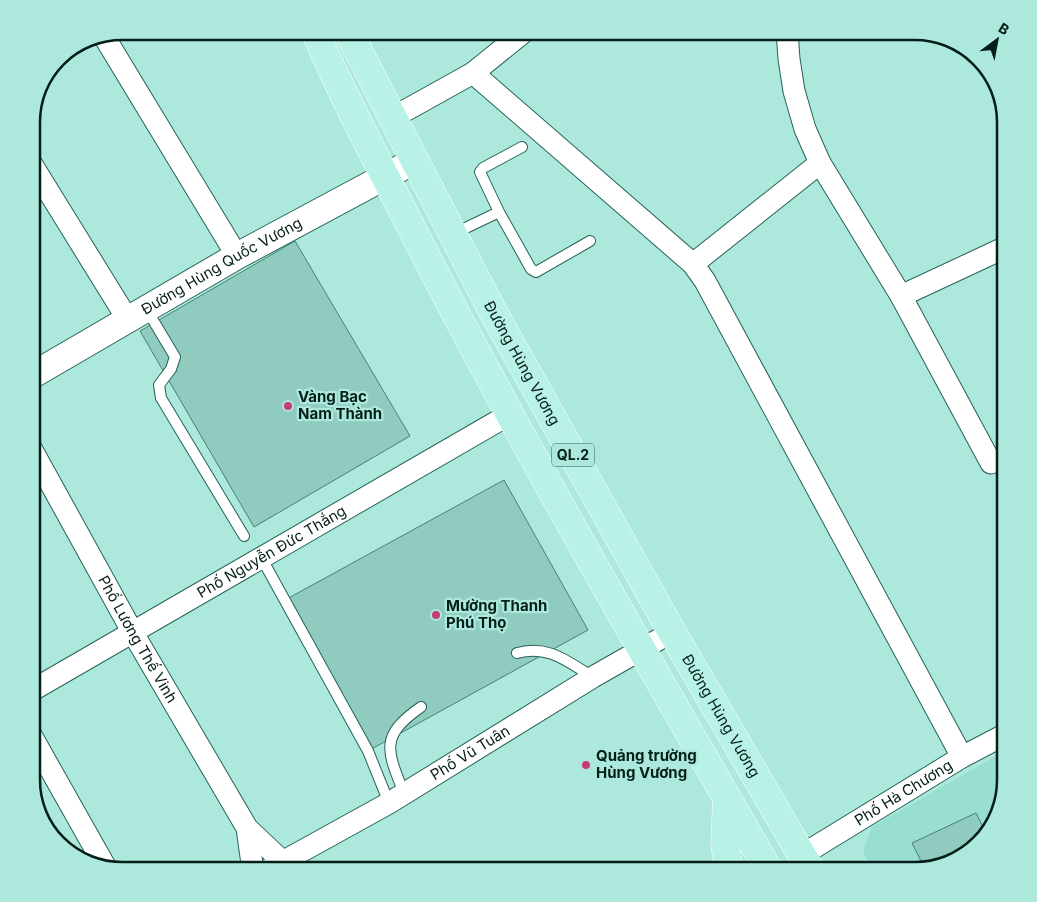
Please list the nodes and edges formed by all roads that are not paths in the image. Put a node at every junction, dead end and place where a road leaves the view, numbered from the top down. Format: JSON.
{"nodes":[{"id":1,"x":319,"y":40,"type":"edge"},
{"id":2,"x":353,"y":40,"type":"edge"},
{"id":3,"x":514,"y":40,"type":"edge"},
{"id":4,"x":788,"y":40,"type":"edge"},
{"id":5,"x":107,"y":42,"type":"edge"},
{"id":6,"x":472,"y":73,"type":"junction"},
{"id":7,"x":392,"y":118,"type":"junction"},
{"id":8,"x":522,"y":147,"type":"dead end"},
{"id":9,"x":414,"y":161,"type":"junction"},
{"id":10,"x":820,"y":163,"type":"junction"},
{"id":11,"x":40,"y":175,"type":"edge"},
{"id":12,"x":385,"y":176,"type":"junction"},
{"id":13,"x":499,"y":212,"type":"junction"},
{"id":14,"x":452,"y":235,"type":"junction"},
{"id":15,"x":590,"y":240,"type":"dead end"},
{"id":16,"x":997,"y":250,"type":"edge"},
{"id":17,"x":237,"y":256,"type":"junction"},
{"id":18,"x":693,"y":264,"type":"junction"},
{"id":19,"x":901,"y":296,"type":"junction"},
{"id":20,"x":137,"y":315,"type":"junction"},
{"id":21,"x":40,"y":371,"type":"edge"},
{"id":22,"x":510,"y":414,"type":"junction"},
{"id":23,"x":40,"y":463,"type":"edge"},
{"id":24,"x":991,"y":463,"type":"dead end"},
{"id":25,"x":244,"y":536,"type":"dead end"},
{"id":26,"x":262,"y":559,"type":"junction"},
{"id":27,"x":672,"y":632,"type":"junction"},
{"id":28,"x":133,"y":633,"type":"junction"},
{"id":29,"x":642,"y":649,"type":"junction"},
{"id":30,"x":517,"y":653,"type":"dead end"},
{"id":31,"x":593,"y":677,"type":"junction"},
{"id":32,"x":40,"y":686,"type":"edge"},
{"id":33,"x":421,"y":706,"type":"dead end"},
{"id":34,"x":997,"y":739,"type":"edge"},
{"id":35,"x":40,"y":751,"type":"edge"},
{"id":36,"x":962,"y":757,"type":"junction"},
{"id":37,"x":396,"y":798,"type":"junction"},
{"id":38,"x":728,"y":798,"type":"junction"},
{"id":39,"x":247,"y":828,"type":"junction"},
{"id":40,"x":101,"y":859,"type":"edge"},
{"id":41,"x":252,"y":862,"type":"edge"},
{"id":42,"x":274,"y":862,"type":"edge"},
{"id":43,"x":289,"y":862,"type":"edge"},
{"id":44,"x":728,"y":862,"type":"edge"},
{"id":45,"x":764,"y":862,"type":"edge"},
{"id":46,"x":805,"y":862,"type":"edge"},
{"id":47,"x":807,"y":862,"type":"edge"}],
"edges":[{"from":1,"to":12,"type":"main road","number":"QL.2"},
{"from":2,"to":7,"type":"main road","name":"Đường Hùng Vương","number":"QL.2"},
{"from":3,"to":6,"type":"street"},
{"from":4,"to":10,"type":"street"},
{"from":5,"to":17,"type":"street"},
{"from":6,"to":7,"type":"street"},
{"from":6,"to":18,"type":"street"},
{"from":7,"to":9,"type":"main road","name":"Đường Hùng Vương","number":"QL.2"},
{"from":8,"to":13,"type":"lane"},
{"from":9,"to":12,"type":"street","name":"Đường Hùng Quốc Vương"},
{"from":9,"to":14,"type":"main road","name":"Đường Hùng Vương","number":"QL.2"},
{"from":10,"to":18,"type":"street"},
{"from":10,"to":19,"type":"street"},
{"from":11,"to":20,"type":"street"},
{"from":12,"to":17,"type":"street","name":"Đường Hùng Quốc Vương"},
{"from":12,"to":22,"type":"main road","number":"QL.2"},
{"from":13,"to":14,"type":"lane"},
{"from":13,"to":15,"type":"lane"},
{"from":14,"to":27,"type":"main road","name":"Đường Hùng Vương","number":"QL.2"},
{"from":16,"to":19,"type":"street"},
{"from":17,"to":20,"type":"street","name":"Đường Hùng Quốc Vương"},
{"from":18,"to":36,"type":"street"},
{"from":19,"to":24,"type":"street"},
{"from":20,"to":21,"type":"street","name":"Đường Hùng Quốc Vương"},
{"from":20,"to":25,"type":"lane"},
{"from":22,"to":26,"type":"street","name":"Phố Nguyễn Đức Thắng"},
{"from":22,"to":29,"type":"main road","number":"QL.2"},
{"from":23,"to":28,"type":"street","name":"Phố Lương Thế Vinh"},
{"from":26,"to":28,"type":"street","name":"Phố Nguyễn Đức Thắng"},
{"from":26,"to":37,"type":"lane"},
{"from":27,"to":29,"type":"street","name":"Phố Vũ Tuân"},
{"from":27,"to":46,"type":"main road","name":"Đường Hùng Vương","number":"QL.2"},
{"from":28,"to":32,"type":"street","name":"Phố Nguyễn Đức Thắng"},
{"from":28,"to":39,"type":"street","name":"Phố Lương Thế Vinh"},
{"from":29,"to":31,"type":"street","name":"Phố Vũ Tuân"},
{"from":29,"to":38,"type":"main road","number":"QL.2"},
{"from":30,"to":31,"type":"lane"},
{"from":31,"to":37,"type":"street","name":"Phố Vũ Tuân"},
{"from":33,"to":37,"type":"lane"},
{"from":34,"to":36,"type":"street","name":"Phố Hà Chương"},
{"from":35,"to":40,"type":"street"},
{"from":36,"to":47,"type":"street","name":"Phố Hà Chương"},
{"from":37,"to":43,"type":"street","name":"Phố Vũ Tuân"},
{"from":38,"to":44,"type":"main road"},
{"from":38,"to":45,"type":"main road","number":"QL.2"},
{"from":39,"to":41,"type":"street","name":"Phố Lương Thế Vinh"},
{"from":39,"to":42,"type":"street","name":"Phố Lương Thế Vinh"}]}
